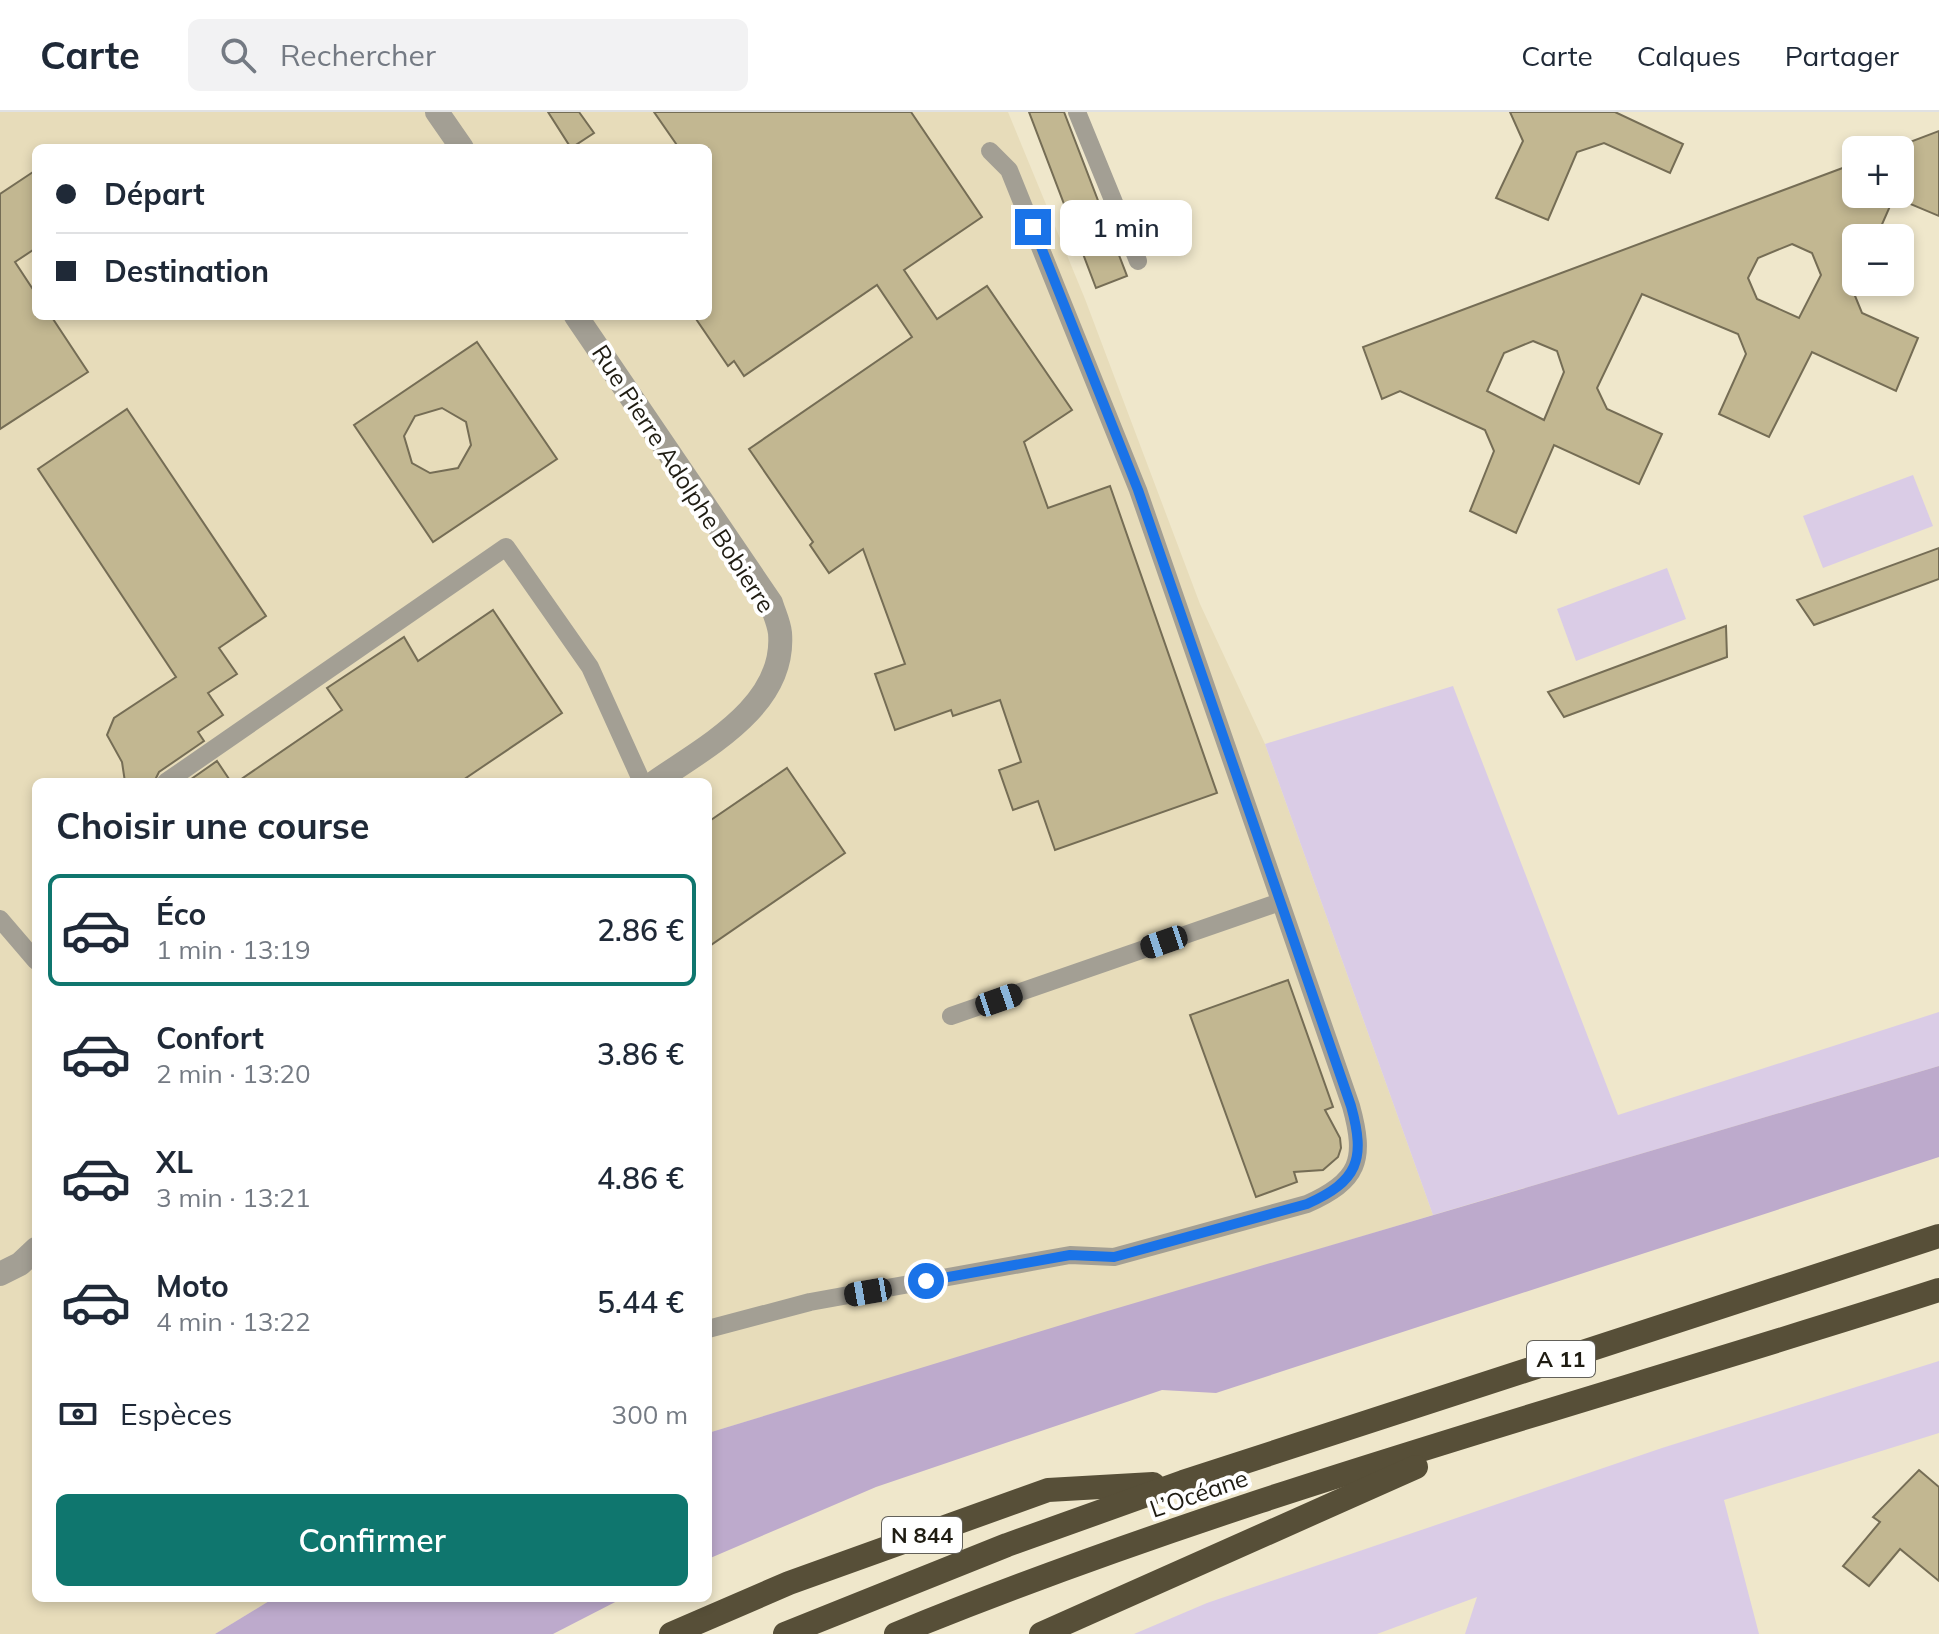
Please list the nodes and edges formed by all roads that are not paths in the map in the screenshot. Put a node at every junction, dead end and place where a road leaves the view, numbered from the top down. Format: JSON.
{"nodes":[{"id":1,"x":437,"y":112,"type":"edge"},
{"id":2,"x":1077,"y":112,"type":"edge"},
{"id":3,"x":459,"y":144,"type":"edge"},
{"id":4,"x":990,"y":151,"type":"dead end"},
{"id":5,"x":1138,"y":261,"type":"dead end"},
{"id":6,"x":579,"y":320,"type":"edge"},
{"id":7,"x":172,"y":778,"type":"edge"},
{"id":8,"x":640,"y":778,"type":"edge"},
{"id":9,"x":661,"y":778,"type":"edge"},
{"id":10,"x":1280,"y":902,"type":"junction"},
{"id":11,"x":0,"y":919,"type":"edge"},
{"id":12,"x":32,"y":956,"type":"edge"},
{"id":13,"x":951,"y":1016,"type":"dead end"},
{"id":14,"x":1939,"y":1236,"type":"edge"},
{"id":15,"x":32,"y":1253,"type":"edge"},
{"id":16,"x":0,"y":1274,"type":"edge"},
{"id":17,"x":1939,"y":1290,"type":"edge"},
{"id":18,"x":712,"y":1328,"type":"edge"},
{"id":19,"x":1524,"y":1419,"type":"junction"},
{"id":20,"x":1183,"y":1482,"type":"junction"},
{"id":21,"x":671,"y":1634,"type":"edge"},
{"id":22,"x":785,"y":1634,"type":"edge"},
{"id":23,"x":896,"y":1634,"type":"edge"},
{"id":24,"x":1041,"y":1634,"type":"edge"}],
"edges":[{"from":1,"to":3,"type":"street"},
{"from":2,"to":5,"type":"lane"},
{"from":4,"to":10,"type":"lane"},
{"from":6,"to":9,"type":"street","name":"Rue Pierre Adolphe Bobierre"},
{"from":7,"to":8,"type":"lane"},
{"from":10,"to":13,"type":"lane"},
{"from":10,"to":18,"type":"lane"},
{"from":11,"to":12,"type":"lane"},
{"from":14,"to":20,"type":"highway","number":"A 11"},
{"from":15,"to":16,"type":"street"},
{"from":17,"to":19,"type":"highway","number":"A 11"},
{"from":19,"to":23,"type":"highway","name":"L’Océane","number":"A 11"},
{"from":19,"to":24,"type":"highway"},
{"from":20,"to":21,"type":"highway","number":"N 844"},
{"from":20,"to":22,"type":"highway","name":"L’Océane","number":"A 11"}]}
